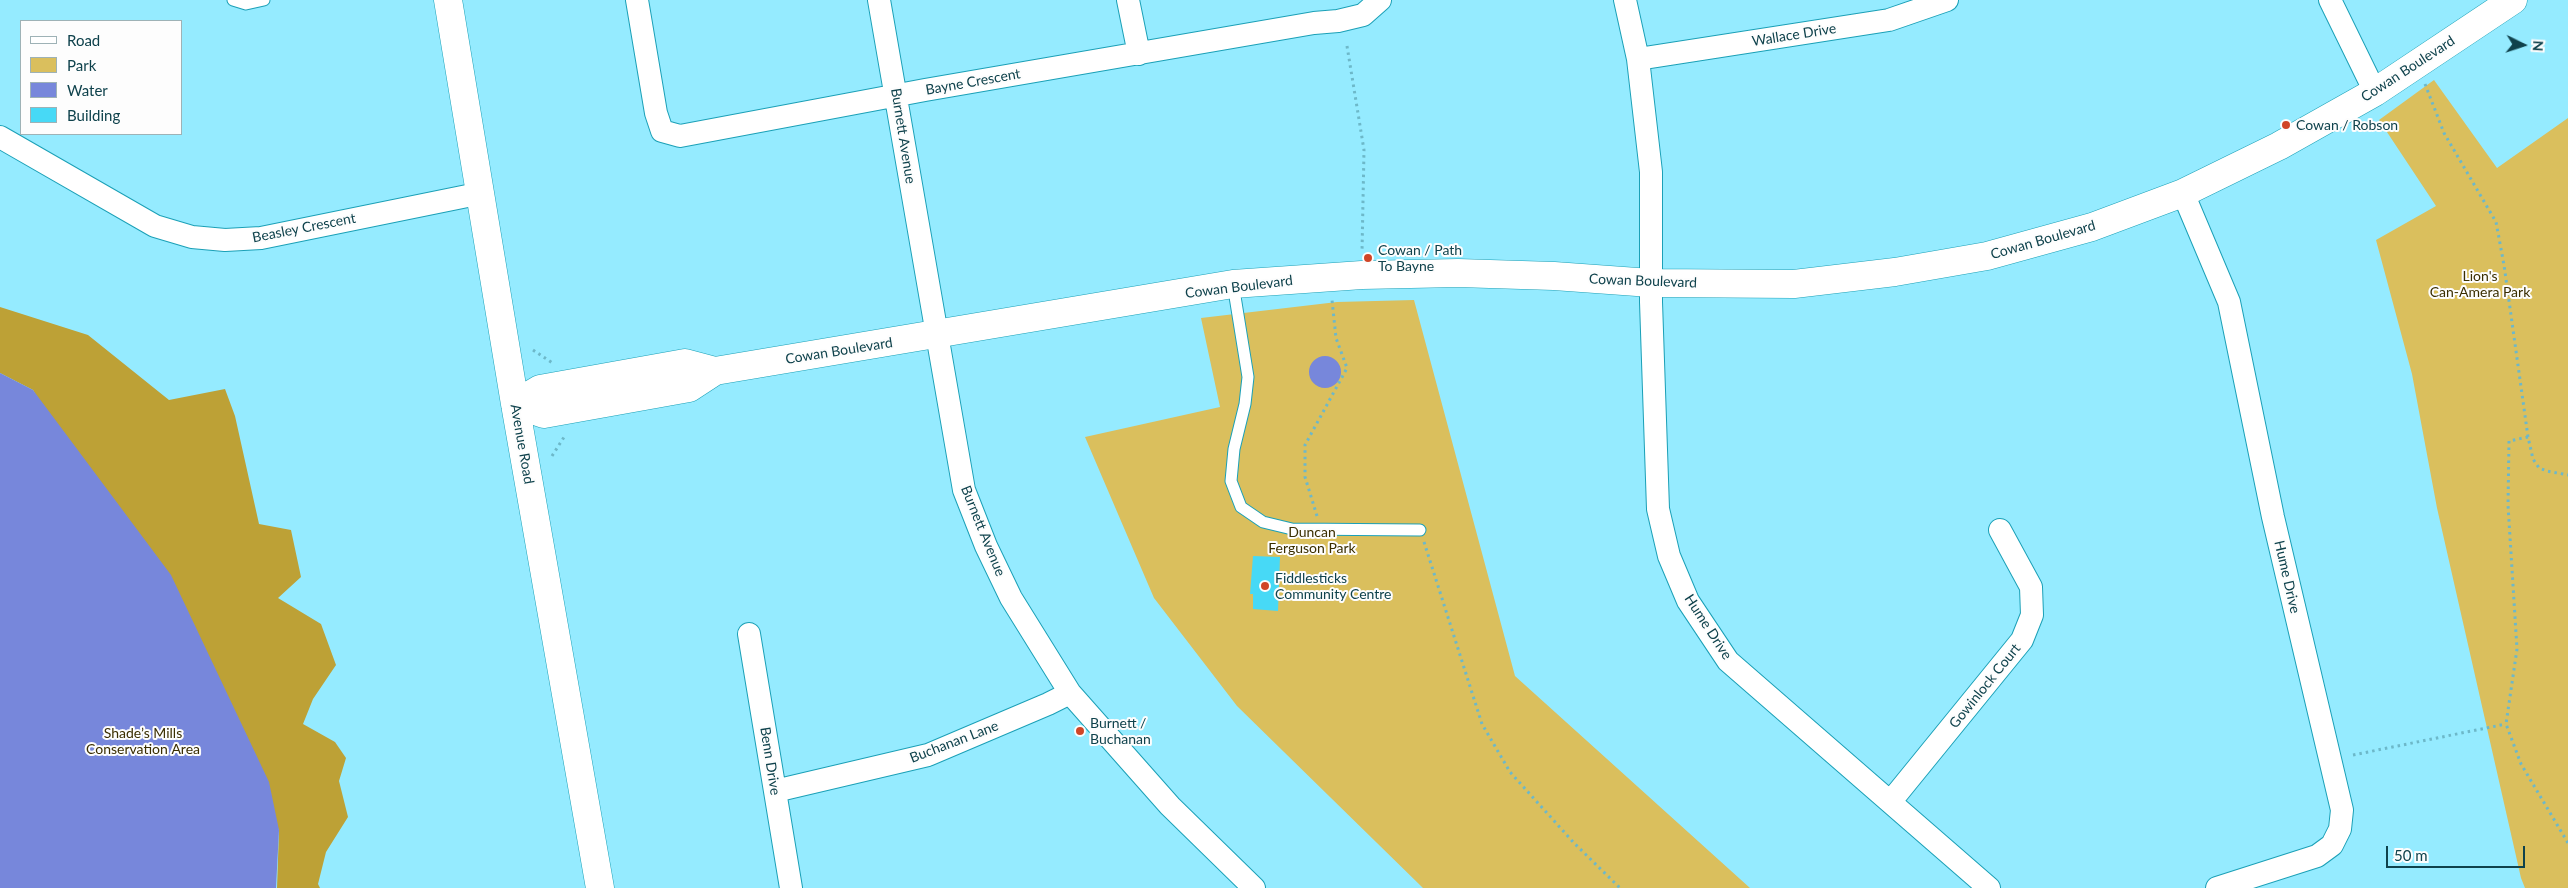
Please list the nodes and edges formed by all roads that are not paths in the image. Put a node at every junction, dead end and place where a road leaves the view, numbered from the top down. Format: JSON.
{"nodes":[{"id":1,"x":233,"y":0,"type":"edge"},
{"id":2,"x":264,"y":0,"type":"edge"},
{"id":3,"x":448,"y":0,"type":"edge"},
{"id":4,"x":637,"y":0,"type":"edge"},
{"id":5,"x":879,"y":0,"type":"edge"},
{"id":6,"x":1128,"y":0,"type":"edge"},
{"id":7,"x":1380,"y":0,"type":"edge"},
{"id":8,"x":1625,"y":0,"type":"edge"},
{"id":9,"x":1947,"y":0,"type":"edge"},
{"id":10,"x":2330,"y":0,"type":"edge"},
{"id":11,"x":2513,"y":0,"type":"edge"},
{"id":12,"x":1139,"y":54,"type":"junction"},
{"id":13,"x":1638,"y":60,"type":"junction"},
{"id":14,"x":2374,"y":92,"type":"junction"},
{"id":15,"x":896,"y":96,"type":"junction"},
{"id":16,"x":0,"y":137,"type":"edge"},
{"id":17,"x":2182,"y":192,"type":"junction"},
{"id":18,"x":482,"y":193,"type":"junction"},
{"id":19,"x":1651,"y":283,"type":"junction"},
{"id":20,"x":1233,"y":284,"type":"junction"},
{"id":21,"x":936,"y":334,"type":"junction"},
{"id":22,"x":515,"y":404,"type":"junction"},
{"id":23,"x":1420,"y":530,"type":"road end"},
{"id":24,"x":2000,"y":530,"type":"dead end"},
{"id":25,"x":749,"y":634,"type":"dead end"},
{"id":26,"x":1070,"y":693,"type":"junction"},
{"id":27,"x":775,"y":791,"type":"junction"},
{"id":28,"x":1891,"y":801,"type":"junction"},
{"id":29,"x":600,"y":888,"type":"edge"},
{"id":30,"x":791,"y":888,"type":"edge"},
{"id":31,"x":1254,"y":888,"type":"edge"},
{"id":32,"x":1989,"y":888,"type":"edge"},
{"id":33,"x":2218,"y":888,"type":"edge"}],
"edges":[{"from":1,"to":2,"type":"lane"},
{"from":3,"to":18,"type":"street","name":"Avenue Road"},
{"from":4,"to":15,"type":"street","name":"Bayne Crescent"},
{"from":5,"to":15,"type":"street","name":"Burnett Avenue"},
{"from":6,"to":12,"type":"street"},
{"from":7,"to":12,"type":"street","name":"Bayne Crescent"},
{"from":8,"to":13,"type":"street"},
{"from":9,"to":13,"type":"street","name":"Wallace Drive"},
{"from":10,"to":14,"type":"street"},
{"from":11,"to":14,"type":"street","name":"Cowan Boulevard"},
{"from":12,"to":15,"type":"street","name":"Bayne Crescent"},
{"from":13,"to":19,"type":"street"},
{"from":14,"to":17,"type":"street","name":"Cowan Boulevard"},
{"from":15,"to":21,"type":"street","name":"Burnett Avenue"},
{"from":16,"to":18,"type":"street","name":"Beasley Crescent"},
{"from":17,"to":19,"type":"street","name":"Cowan Boulevard"},
{"from":17,"to":33,"type":"street","name":"Hume Drive"},
{"from":18,"to":22,"type":"street","name":"Avenue Road"},
{"from":19,"to":20,"type":"street","name":"Cowan Boulevard"},
{"from":19,"to":28,"type":"street","name":"Hume Drive"},
{"from":20,"to":21,"type":"street","name":"Cowan Boulevard"},
{"from":20,"to":23,"type":"lane"},
{"from":21,"to":22,"type":"street","name":"Cowan Boulevard"},
{"from":21,"to":26,"type":"street","name":"Burnett Avenue"},
{"from":22,"to":29,"type":"street","name":"Avenue Road"},
{"from":24,"to":28,"type":"street","name":"Gowinlock Court"},
{"from":25,"to":27,"type":"street","name":"Benn Drive"},
{"from":26,"to":27,"type":"street","name":"Buchanan Lane"},
{"from":26,"to":31,"type":"street","name":"Burnett Avenue"},
{"from":27,"to":30,"type":"street","name":"Benn Drive"},
{"from":28,"to":32,"type":"street","name":"Hume Drive"}]}
